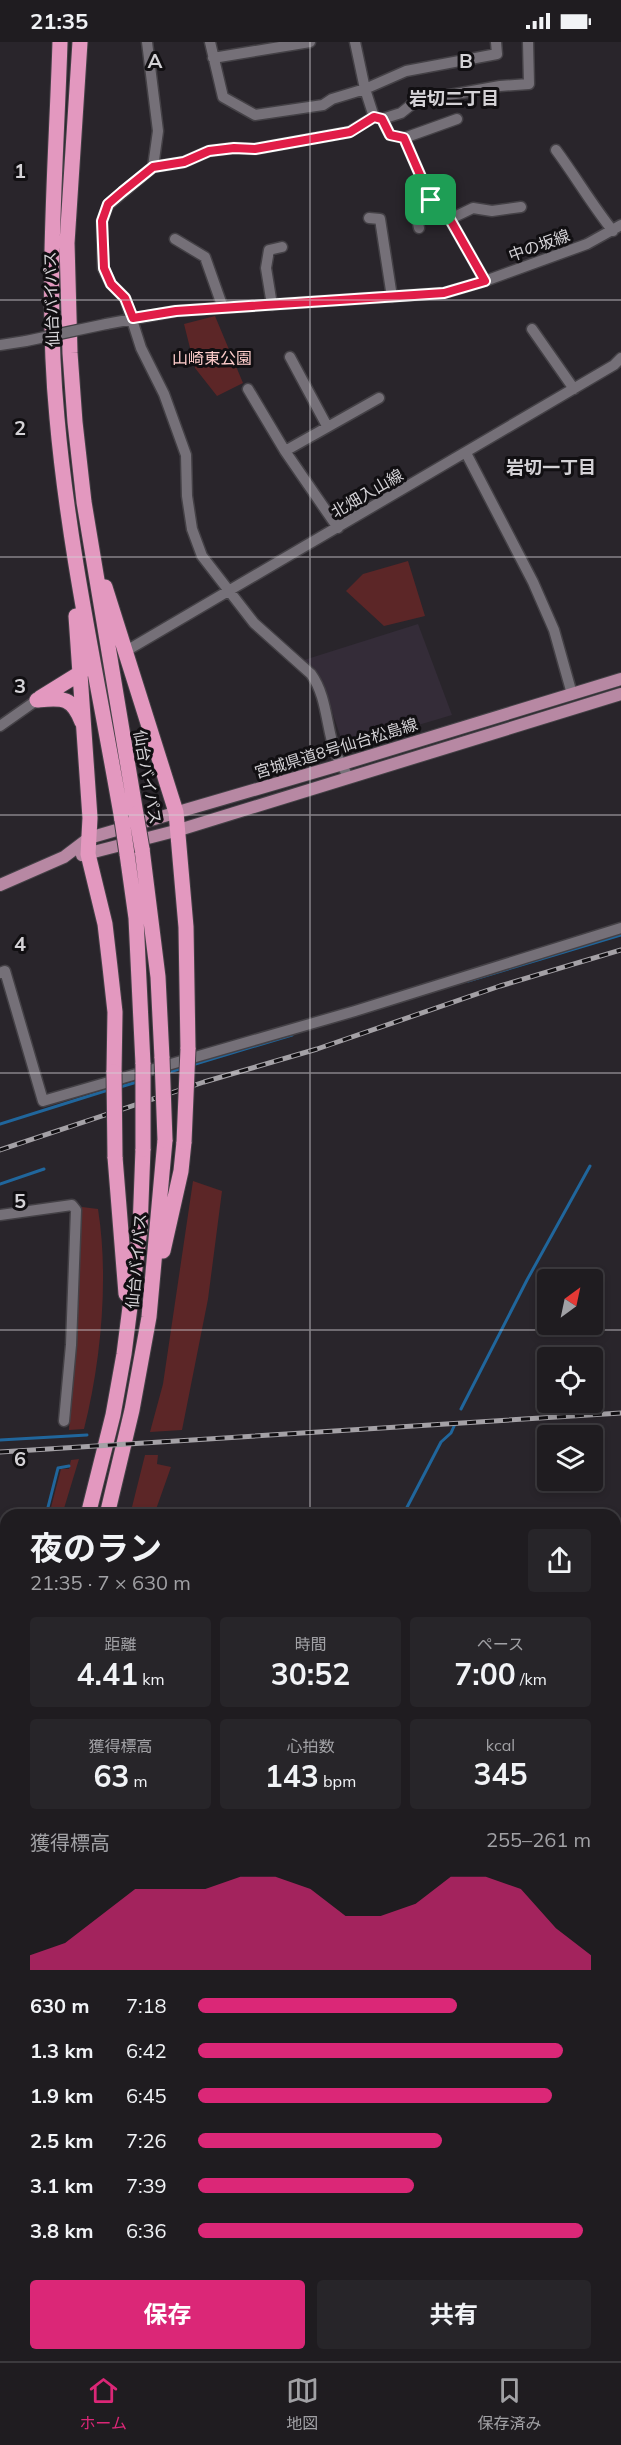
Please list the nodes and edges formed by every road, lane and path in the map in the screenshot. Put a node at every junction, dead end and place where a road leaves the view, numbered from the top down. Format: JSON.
{"nodes":[{"id":1,"x":60,"y":42,"type":"edge"},
{"id":2,"x":80,"y":42,"type":"edge"},
{"id":3,"x":147,"y":42,"type":"edge"},
{"id":4,"x":210,"y":42,"type":"edge"},
{"id":5,"x":310,"y":42,"type":"edge"},
{"id":6,"x":356,"y":42,"type":"edge"},
{"id":7,"x":496,"y":42,"type":"edge"},
{"id":8,"x":528,"y":42,"type":"edge"},
{"id":9,"x":213,"y":58,"type":"junction"},
{"id":10,"x":364,"y":89,"type":"junction"},
{"id":11,"x":378,"y":118,"type":"junction"},
{"id":12,"x":457,"y":119,"type":"dead end"},
{"id":13,"x":404,"y":138,"type":"junction"},
{"id":14,"x":556,"y":150,"type":"dead end"},
{"id":15,"x":153,"y":167,"type":"junction"},
{"id":16,"x":431,"y":200,"type":"junction"},
{"id":17,"x":521,"y":207,"type":"dead end"},
{"id":18,"x":369,"y":218,"type":"dead end"},
{"id":19,"x":450,"y":219,"type":"junction"},
{"id":20,"x":418,"y":228,"type":"dead end"},
{"id":21,"x":617,"y":228,"type":"edge"},
{"id":22,"x":175,"y":239,"type":"dead end"},
{"id":23,"x":282,"y":247,"type":"dead end"},
{"id":24,"x":485,"y":281,"type":"junction"},
{"id":25,"x":392,"y":297,"type":"junction"},
{"id":26,"x":272,"y":305,"type":"junction"},
{"id":27,"x":223,"y":308,"type":"junction"},
{"id":28,"x":133,"y":318,"type":"junction"},
{"id":29,"x":532,"y":329,"type":"dead end"},
{"id":30,"x":0,"y":345,"type":"edge"},
{"id":31,"x":290,"y":357,"type":"dead end"},
{"id":32,"x":621,"y":358,"type":"edge"},
{"id":33,"x":248,"y":388,"type":"dead end"},
{"id":34,"x":574,"y":389,"type":"junction"},
{"id":35,"x":379,"y":398,"type":"dead end"},
{"id":36,"x":327,"y":426,"type":"junction"},
{"id":37,"x":285,"y":450,"type":"junction"},
{"id":38,"x":466,"y":453,"type":"junction"},
{"id":39,"x":338,"y":528,"type":"junction"},
{"id":40,"x":73,"y":547,"type":"junction"},
{"id":41,"x":92,"y":547,"type":"junction"},
{"id":42,"x":230,"y":592,"type":"junction"},
{"id":43,"x":126,"y":651,"type":"junction"},
{"id":44,"x":81,"y":672,"type":"junction"},
{"id":45,"x":621,"y":679,"type":"edge"},
{"id":46,"x":572,"y":694,"type":"junction"},
{"id":47,"x":621,"y":694,"type":"edge"},
{"id":48,"x":37,"y":700,"type":"junction"},
{"id":49,"x":83,"y":724,"type":"junction"},
{"id":50,"x":0,"y":726,"type":"edge"},
{"id":51,"x":343,"y":764,"type":"junction"},
{"id":52,"x":348,"y":778,"type":"junction"},
{"id":53,"x":176,"y":812,"type":"junction"},
{"id":54,"x":129,"y":817,"type":"junction"},
{"id":55,"x":178,"y":830,"type":"junction"},
{"id":56,"x":89,"y":838,"type":"junction"},
{"id":57,"x":135,"y":852,"type":"junction"},
{"id":58,"x":88,"y":854,"type":"junction"},
{"id":59,"x":64,"y":857,"type":"junction"},
{"id":60,"x":0,"y":885,"type":"edge"},
{"id":61,"x":621,"y":928,"type":"edge"},
{"id":62,"x":0,"y":973,"type":"edge"},
{"id":63,"x":0,"y":1215,"type":"edge"},
{"id":64,"x":128,"y":1315,"type":"junction"},
{"id":65,"x":149,"y":1317,"type":"junction"},
{"id":66,"x":64,"y":1421,"type":"dead end"},
{"id":67,"x":90,"y":1509,"type":"edge"},
{"id":68,"x":108,"y":1509,"type":"edge"}],
"edges":[{"from":1,"to":40,"type":"highway","name":"仙台バイパス"},
{"from":2,"to":41,"type":"highway","name":"仙台バイパス"},
{"from":3,"to":15,"type":"street"},
{"from":4,"to":9,"type":"street"},
{"from":5,"to":9,"type":"street"},
{"from":6,"to":10,"type":"street"},
{"from":7,"to":10,"type":"street"},
{"from":8,"to":11,"type":"street"},
{"from":9,"to":10,"type":"street"},
{"from":10,"to":11,"type":"street"},
{"from":11,"to":13,"type":"street"},
{"from":11,"to":15,"type":"street"},
{"from":12,"to":13,"type":"street"},
{"from":13,"to":16,"type":"street"},
{"from":14,"to":21,"type":"street"},
{"from":15,"to":28,"type":"street"},
{"from":16,"to":19,"type":"street"},
{"from":16,"to":20,"type":"street"},
{"from":17,"to":19,"type":"street"},
{"from":18,"to":25,"type":"street"},
{"from":19,"to":24,"type":"street"},
{"from":21,"to":24,"type":"street","name":"中の坂線"},
{"from":22,"to":27,"type":"street"},
{"from":23,"to":26,"type":"street"},
{"from":24,"to":25,"type":"street","name":"中の坂線"},
{"from":25,"to":26,"type":"street","name":"中の坂線"},
{"from":26,"to":27,"type":"street","name":"中の坂線"},
{"from":27,"to":28,"type":"street","name":"中の坂線"},
{"from":28,"to":30,"type":"street","name":"中の坂線","bridge":true},
{"from":28,"to":42,"type":"street"},
{"from":29,"to":34,"type":"street"},
{"from":31,"to":36,"type":"street"},
{"from":32,"to":34,"type":"street","name":"北畑入山線"},
{"from":33,"to":37,"type":"street"},
{"from":34,"to":38,"type":"street","name":"北畑入山線"},
{"from":35,"to":36,"type":"street"},
{"from":36,"to":37,"type":"street"},
{"from":37,"to":39,"type":"street"},
{"from":38,"to":39,"type":"street","name":"北畑入山線"},
{"from":38,"to":46,"type":"street"},
{"from":39,"to":42,"type":"street","name":"北畑入山線"},
{"from":40,"to":44,"type":"highway"},
{"from":40,"to":54,"type":"highway","name":"仙台バイパス"},
{"from":41,"to":43,"type":"highway"},
{"from":41,"to":54,"type":"highway","name":"仙台バイパス"},
{"from":42,"to":43,"type":"street","name":"北畑入山線"},
{"from":42,"to":51,"type":"street"},
{"from":43,"to":53,"type":"highway"},
{"from":44,"to":48,"type":"highway"},
{"from":44,"to":49,"type":"highway"},
{"from":45,"to":46,"type":"main road","name":"宮城県道8号仙台松島線"},
{"from":46,"to":51,"type":"main road","name":"宮城県道8号仙台松島線"},
{"from":47,"to":52,"type":"main road","name":"宮城県道8号仙台松島線"},
{"from":48,"to":49,"type":"highway"},
{"from":48,"to":50,"type":"street"},
{"from":49,"to":56,"type":"highway"},
{"from":51,"to":52,"type":"street"},
{"from":51,"to":53,"type":"main road","name":"宮城県道8号仙台松島線"},
{"from":52,"to":55,"type":"main road","name":"宮城県道8号仙台松島線"},
{"from":53,"to":55,"type":"highway"},
{"from":53,"to":56,"type":"main road","name":"宮城県道8号仙台松島線"},
{"from":54,"to":57,"type":"highway","name":"仙台バイパス","bridge":true},
{"from":55,"to":58,"type":"main road","name":"宮城県道8号仙台松島線"},
{"from":55,"to":65,"type":"highway","bridge":true},
{"from":56,"to":58,"type":"highway"},
{"from":56,"to":59,"type":"main road","name":"宮城県道8号仙台松島線"},
{"from":57,"to":64,"type":"highway","name":"仙台バイパス","bridge":true},
{"from":57,"to":65,"type":"highway","name":"仙台バイパス","bridge":true},
{"from":58,"to":59,"type":"main road","name":"宮城県道8号仙台松島線"},
{"from":58,"to":64,"type":"highway","bridge":true},
{"from":59,"to":60,"type":"main road","name":"宮城県道8号仙台松島線"},
{"from":61,"to":62,"type":"street"},
{"from":63,"to":66,"type":"street"},
{"from":64,"to":67,"type":"highway","name":"仙台バイパス"},
{"from":65,"to":68,"type":"highway","name":"仙台バイパス"}]}
